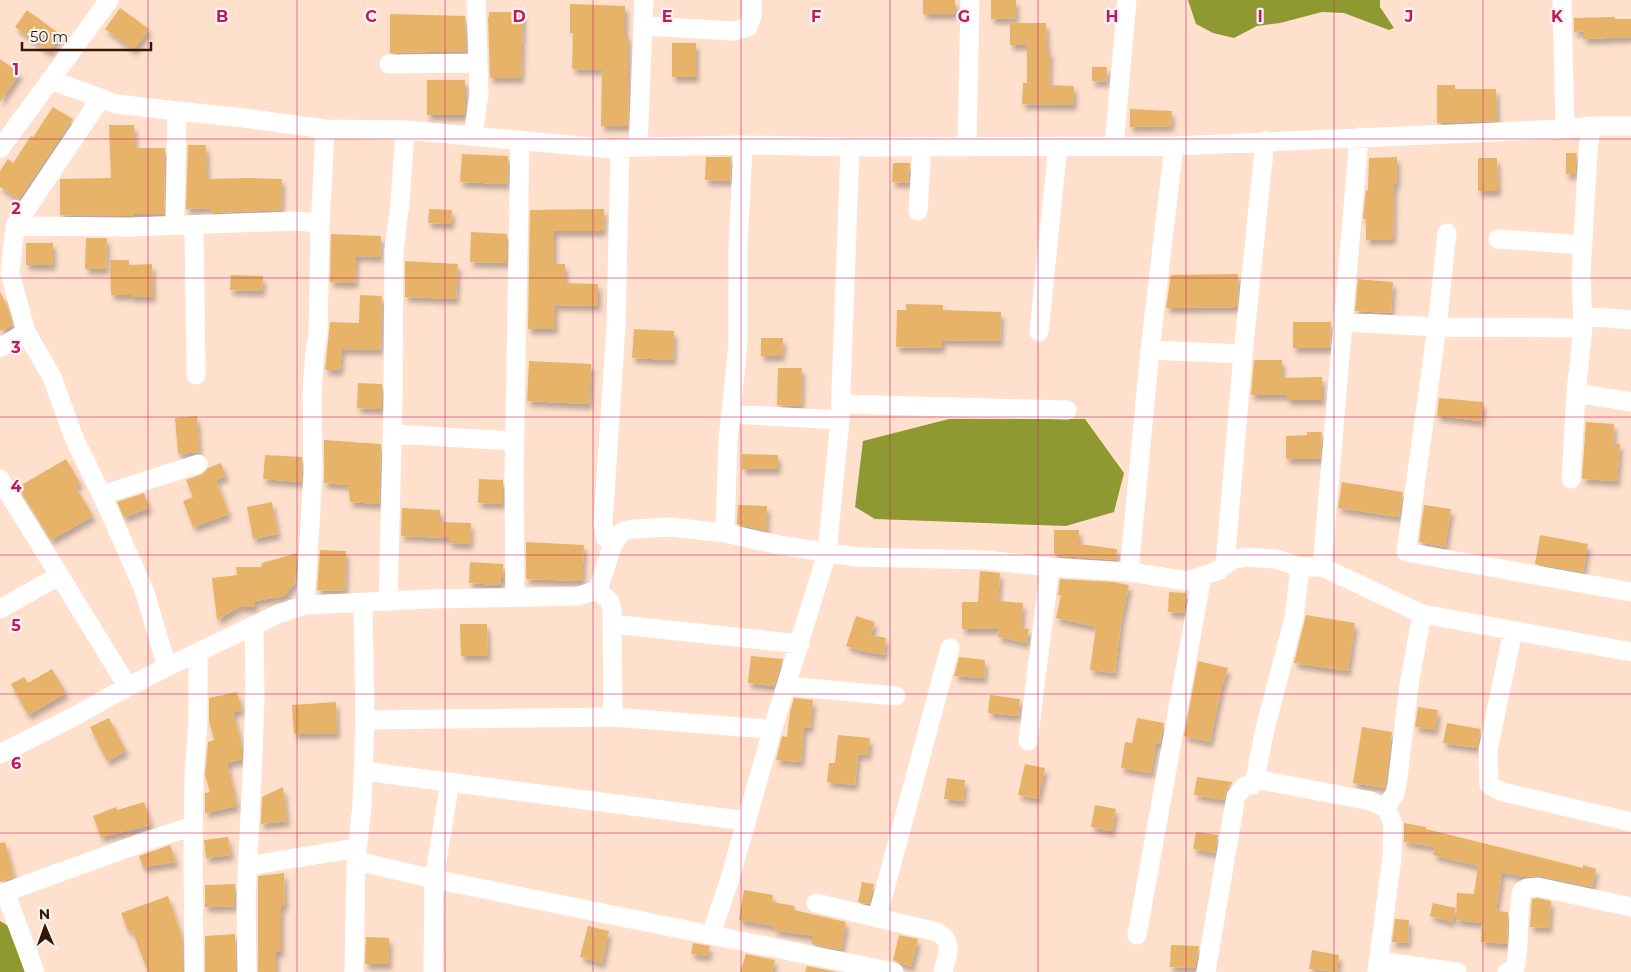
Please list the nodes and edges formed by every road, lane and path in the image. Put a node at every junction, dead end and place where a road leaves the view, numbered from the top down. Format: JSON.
{"nodes":[{"id":1,"x":109,"y":0,"type":"edge"},
{"id":2,"x":476,"y":0,"type":"edge"},
{"id":3,"x":644,"y":0,"type":"edge"},
{"id":4,"x":752,"y":0,"type":"edge"},
{"id":5,"x":970,"y":0,"type":"edge"},
{"id":6,"x":1128,"y":0,"type":"edge"},
{"id":7,"x":1562,"y":0,"type":"edge"},
{"id":8,"x":643,"y":26,"type":"junction"},
{"id":9,"x":478,"y":63,"type":"junction"},
{"id":10,"x":390,"y":64,"type":"dead end"},
{"id":11,"x":51,"y":80,"type":"junction"},
{"id":12,"x":101,"y":98,"type":"junction"},
{"id":13,"x":177,"y":112,"type":"junction"},
{"id":14,"x":1591,"y":126,"type":"junction"},
{"id":15,"x":1631,"y":126,"type":"edge"},
{"id":16,"x":324,"y":129,"type":"junction"},
{"id":17,"x":1565,"y":129,"type":"junction"},
{"id":18,"x":405,"y":130,"type":"junction"},
{"id":19,"x":474,"y":136,"type":"junction"},
{"id":20,"x":1359,"y":137,"type":"junction"},
{"id":21,"x":520,"y":140,"type":"junction"},
{"id":22,"x":1265,"y":141,"type":"junction"},
{"id":23,"x":743,"y":146,"type":"junction"},
{"id":24,"x":922,"y":146,"type":"junction"},
{"id":25,"x":967,"y":146,"type":"junction"},
{"id":26,"x":1058,"y":146,"type":"junction"},
{"id":27,"x":1114,"y":146,"type":"junction"},
{"id":28,"x":1174,"y":146,"type":"junction"},
{"id":29,"x":850,"y":147,"type":"junction"},
{"id":30,"x":629,"y":148,"type":"junction"},
{"id":31,"x":0,"y":149,"type":"edge"},
{"id":32,"x":918,"y":211,"type":"dead end"},
{"id":33,"x":175,"y":214,"type":"dead end"},
{"id":34,"x":194,"y":225,"type":"junction"},
{"id":35,"x":15,"y":226,"type":"junction"},
{"id":36,"x":320,"y":229,"type":"junction"},
{"id":37,"x":1446,"y":233,"type":"dead end"},
{"id":38,"x":1498,"y":239,"type":"dead end"},
{"id":39,"x":1583,"y":245,"type":"junction"},
{"id":40,"x":1631,"y":320,"type":"edge"},
{"id":41,"x":1343,"y":322,"type":"junction"},
{"id":42,"x":1583,"y":322,"type":"junction"},
{"id":43,"x":1437,"y":327,"type":"junction"},
{"id":44,"x":26,"y":332,"type":"junction"},
{"id":45,"x":1039,"y":332,"type":"dead end"},
{"id":46,"x":0,"y":348,"type":"edge"},
{"id":47,"x":1150,"y":350,"type":"junction"},
{"id":48,"x":1243,"y":354,"type":"junction"},
{"id":49,"x":196,"y":376,"type":"dead end"},
{"id":50,"x":1576,"y":393,"type":"junction"},
{"id":51,"x":1631,"y":402,"type":"edge"},
{"id":52,"x":1067,"y":410,"type":"dead end"},
{"id":53,"x":840,"y":412,"type":"junction"},
{"id":54,"x":731,"y":414,"type":"junction"},
{"id":55,"x":393,"y":434,"type":"junction"},
{"id":56,"x":515,"y":441,"type":"junction"},
{"id":57,"x":198,"y":464,"type":"dead end"},
{"id":58,"x":0,"y":479,"type":"edge"},
{"id":59,"x":1571,"y":480,"type":"dead end"},
{"id":60,"x":102,"y":496,"type":"junction"},
{"id":61,"x":725,"y":534,"type":"junction"},
{"id":62,"x":613,"y":544,"type":"junction"},
{"id":63,"x":827,"y":553,"type":"junction"},
{"id":64,"x":1225,"y":565,"type":"junction"},
{"id":65,"x":1050,"y":567,"type":"junction"},
{"id":66,"x":1322,"y":567,"type":"junction"},
{"id":67,"x":1300,"y":568,"type":"junction"},
{"id":68,"x":1128,"y":572,"type":"junction"},
{"id":69,"x":59,"y":576,"type":"junction"},
{"id":70,"x":1202,"y":576,"type":"junction"},
{"id":71,"x":598,"y":590,"type":"junction"},
{"id":72,"x":1631,"y":592,"type":"edge"},
{"id":73,"x":515,"y":597,"type":"junction"},
{"id":74,"x":362,"y":602,"type":"junction"},
{"id":75,"x":388,"y":602,"type":"junction"},
{"id":76,"x":305,"y":604,"type":"junction"},
{"id":77,"x":0,"y":609,"type":"edge"},
{"id":78,"x":1422,"y":614,"type":"junction"},
{"id":79,"x":612,"y":624,"type":"junction"},
{"id":80,"x":254,"y":625,"type":"junction"},
{"id":81,"x":1513,"y":631,"type":"junction"},
{"id":82,"x":800,"y":644,"type":"junction"},
{"id":83,"x":950,"y":648,"type":"dead end"},
{"id":84,"x":198,"y":652,"type":"junction"},
{"id":85,"x":1631,"y":652,"type":"edge"},
{"id":86,"x":167,"y":667,"type":"junction"},
{"id":87,"x":786,"y":686,"type":"junction"},
{"id":88,"x":128,"y":687,"type":"junction"},
{"id":89,"x":896,"y":696,"type":"dead end"},
{"id":90,"x":613,"y":717,"type":"junction"},
{"id":91,"x":365,"y":720,"type":"junction"},
{"id":92,"x":772,"y":731,"type":"junction"},
{"id":93,"x":1028,"y":741,"type":"dead end"},
{"id":94,"x":0,"y":754,"type":"edge"},
{"id":95,"x":364,"y":771,"type":"junction"},
{"id":96,"x":1255,"y":778,"type":"junction"},
{"id":97,"x":450,"y":782,"type":"junction"},
{"id":98,"x":1386,"y":808,"type":"junction"},
{"id":99,"x":746,"y":821,"type":"junction"},
{"id":100,"x":1631,"y":822,"type":"edge"},
{"id":101,"x":193,"y":826,"type":"junction"},
{"id":102,"x":357,"y":855,"type":"junction"},
{"id":103,"x":247,"y":866,"type":"junction"},
{"id":104,"x":434,"y":879,"type":"junction"},
{"id":105,"x":3,"y":893,"type":"edge"},
{"id":106,"x":816,"y":904,"type":"dead end"},
{"id":107,"x":1631,"y":907,"type":"edge"},
{"id":108,"x":877,"y":918,"type":"junction"},
{"id":109,"x":710,"y":934,"type":"junction"},
{"id":110,"x":1137,"y":935,"type":"dead end"},
{"id":111,"x":1377,"y":967,"type":"edge"},
{"id":112,"x":35,"y":972,"type":"edge"},
{"id":113,"x":194,"y":972,"type":"edge"},
{"id":114,"x":247,"y":972,"type":"edge"},
{"id":115,"x":354,"y":972,"type":"edge"},
{"id":116,"x":432,"y":972,"type":"edge"},
{"id":117,"x":894,"y":972,"type":"edge"},
{"id":118,"x":943,"y":972,"type":"edge"},
{"id":119,"x":1206,"y":972,"type":"edge"},
{"id":120,"x":1457,"y":972,"type":"edge"},
{"id":121,"x":1507,"y":972,"type":"edge"}],
"edges":[{"from":1,"to":11,"type":"street"},
{"from":2,"to":9,"type":"street"},
{"from":3,"to":8,"type":"street"},
{"from":4,"to":8,"type":"street"},
{"from":5,"to":25,"type":"street"},
{"from":6,"to":27,"type":"street"},
{"from":7,"to":17,"type":"street"},
{"from":8,"to":30,"type":"street"},
{"from":9,"to":10,"type":"street"},
{"from":9,"to":19,"type":"street"},
{"from":11,"to":12,"type":"street"},
{"from":11,"to":31,"type":"street"},
{"from":12,"to":13,"type":"street"},
{"from":12,"to":35,"type":"street"},
{"from":13,"to":16,"type":"street"},
{"from":13,"to":33,"type":"street"},
{"from":14,"to":15,"type":"street"},
{"from":14,"to":17,"type":"street"},
{"from":14,"to":39,"type":"street"},
{"from":16,"to":18,"type":"street"},
{"from":16,"to":36,"type":"street"},
{"from":17,"to":20,"type":"street"},
{"from":18,"to":19,"type":"street"},
{"from":18,"to":55,"type":"street"},
{"from":19,"to":21,"type":"street"},
{"from":20,"to":22,"type":"street"},
{"from":20,"to":41,"type":"street"},
{"from":21,"to":30,"type":"street"},
{"from":21,"to":56,"type":"street"},
{"from":22,"to":28,"type":"street"},
{"from":22,"to":48,"type":"street"},
{"from":23,"to":29,"type":"street"},
{"from":23,"to":30,"type":"street"},
{"from":23,"to":54,"type":"street"},
{"from":24,"to":25,"type":"street"},
{"from":24,"to":29,"type":"street"},
{"from":24,"to":32,"type":"street"},
{"from":25,"to":26,"type":"street"},
{"from":26,"to":27,"type":"street"},
{"from":26,"to":45,"type":"street"},
{"from":27,"to":28,"type":"street"},
{"from":28,"to":47,"type":"street"},
{"from":29,"to":53,"type":"street"},
{"from":30,"to":62,"type":"street"},
{"from":34,"to":35,"type":"street"},
{"from":34,"to":36,"type":"street"},
{"from":34,"to":49,"type":"street"},
{"from":35,"to":44,"type":"street"},
{"from":36,"to":76,"type":"street"},
{"from":37,"to":43,"type":"street"},
{"from":38,"to":39,"type":"street"},
{"from":39,"to":42,"type":"street"},
{"from":40,"to":42,"type":"street"},
{"from":41,"to":43,"type":"street"},
{"from":41,"to":66,"type":"street"},
{"from":42,"to":43,"type":"street"},
{"from":42,"to":50,"type":"street"},
{"from":43,"to":72,"type":"street"},
{"from":44,"to":46,"type":"street"},
{"from":44,"to":60,"type":"street"},
{"from":47,"to":48,"type":"street"},
{"from":47,"to":68,"type":"street"},
{"from":48,"to":64,"type":"street"},
{"from":50,"to":51,"type":"street"},
{"from":50,"to":59,"type":"street"},
{"from":52,"to":53,"type":"street"},
{"from":53,"to":54,"type":"street"},
{"from":53,"to":63,"type":"street"},
{"from":54,"to":61,"type":"street"},
{"from":55,"to":56,"type":"street"},
{"from":55,"to":75,"type":"street"},
{"from":56,"to":73,"type":"street"},
{"from":57,"to":60,"type":"street"},
{"from":58,"to":69,"type":"street"},
{"from":60,"to":86,"type":"street"},
{"from":61,"to":62,"type":"street"},
{"from":61,"to":63,"type":"street"},
{"from":62,"to":71,"type":"street"},
{"from":63,"to":65,"type":"street"},
{"from":63,"to":82,"type":"street"},
{"from":64,"to":67,"type":"street"},
{"from":64,"to":70,"type":"street"},
{"from":65,"to":68,"type":"street"},
{"from":65,"to":93,"type":"street"},
{"from":66,"to":67,"type":"street"},
{"from":66,"to":78,"type":"street"},
{"from":67,"to":96,"type":"street"},
{"from":68,"to":70,"type":"street"},
{"from":69,"to":77,"type":"street"},
{"from":69,"to":88,"type":"street"},
{"from":70,"to":110,"type":"street"},
{"from":71,"to":73,"type":"street"},
{"from":71,"to":79,"type":"street"},
{"from":73,"to":75,"type":"street"},
{"from":74,"to":75,"type":"street"},
{"from":74,"to":76,"type":"street"},
{"from":74,"to":91,"type":"street"},
{"from":76,"to":80,"type":"street"},
{"from":78,"to":81,"type":"street"},
{"from":78,"to":98,"type":"street"},
{"from":79,"to":82,"type":"street"},
{"from":79,"to":90,"type":"street"},
{"from":80,"to":84,"type":"street"},
{"from":80,"to":103,"type":"street"},
{"from":81,"to":85,"type":"street"},
{"from":81,"to":100,"type":"street"},
{"from":82,"to":87,"type":"street"},
{"from":83,"to":108,"type":"street"},
{"from":84,"to":86,"type":"street"},
{"from":84,"to":101,"type":"street"},
{"from":86,"to":88,"type":"street"},
{"from":87,"to":89,"type":"street"},
{"from":87,"to":92,"type":"street"},
{"from":88,"to":94,"type":"street"},
{"from":90,"to":91,"type":"street"},
{"from":90,"to":92,"type":"street"},
{"from":91,"to":95,"type":"street"},
{"from":92,"to":99,"type":"street"},
{"from":95,"to":97,"type":"street"},
{"from":95,"to":102,"type":"street"},
{"from":96,"to":98,"type":"street"},
{"from":96,"to":119,"type":"street"},
{"from":97,"to":99,"type":"street"},
{"from":97,"to":104,"type":"street"},
{"from":98,"to":111,"type":"street"},
{"from":99,"to":109,"type":"street"},
{"from":101,"to":105,"type":"street"},
{"from":101,"to":113,"type":"street"},
{"from":102,"to":103,"type":"street"},
{"from":102,"to":104,"type":"street"},
{"from":102,"to":115,"type":"street"},
{"from":103,"to":114,"type":"street"},
{"from":104,"to":109,"type":"street"},
{"from":104,"to":116,"type":"street"},
{"from":105,"to":112,"type":"street"},
{"from":106,"to":108,"type":"street"},
{"from":107,"to":121,"type":"street"},
{"from":108,"to":118,"type":"street"},
{"from":109,"to":117,"type":"street"},
{"from":111,"to":120,"type":"street"}]}
